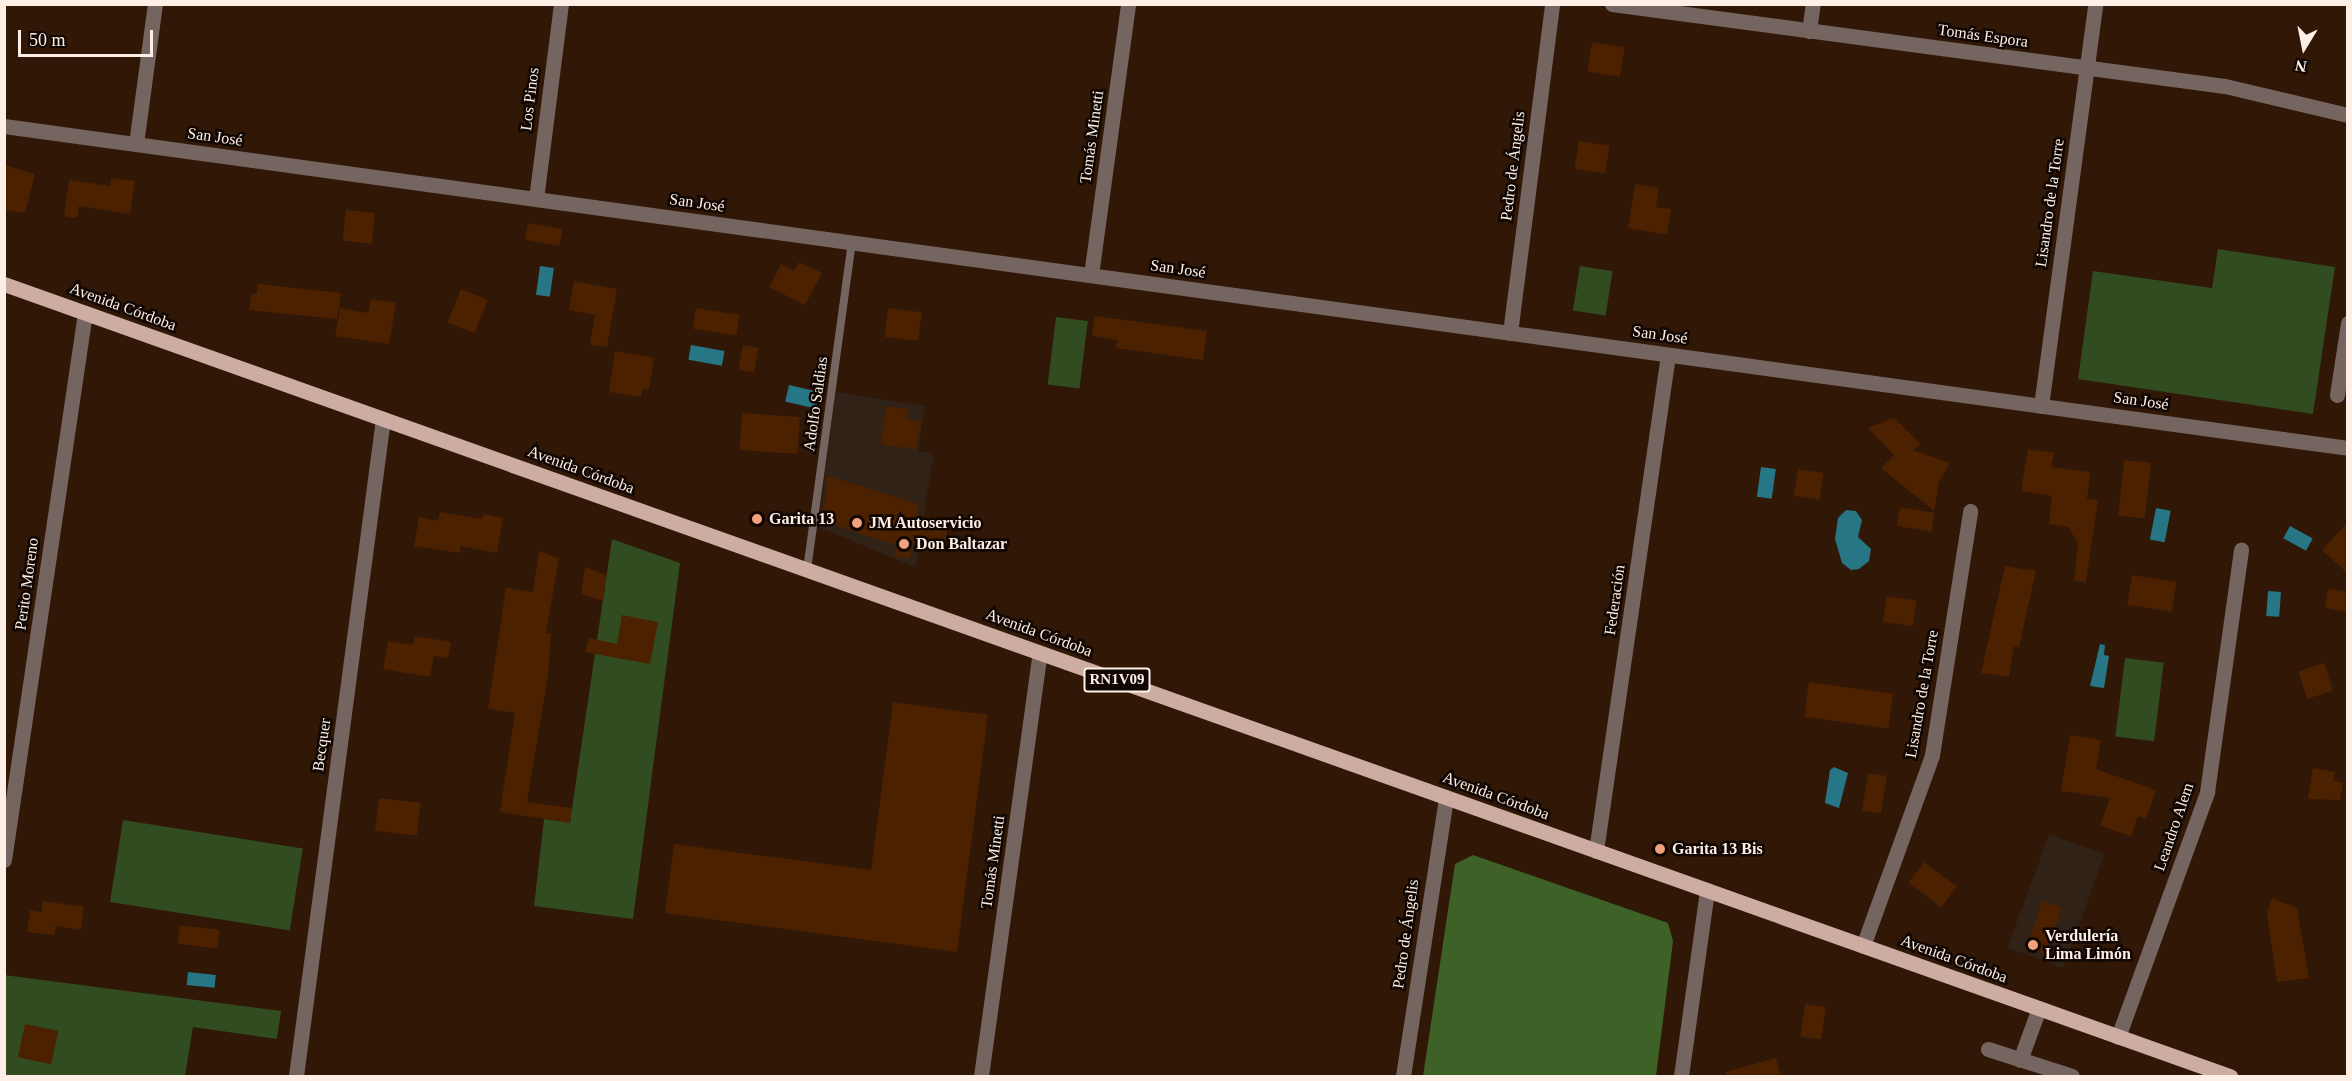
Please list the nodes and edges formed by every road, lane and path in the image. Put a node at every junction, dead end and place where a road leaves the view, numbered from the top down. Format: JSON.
{"nodes":[{"id":1,"x":155,"y":4,"type":"edge"},
{"id":2,"x":561,"y":4,"type":"edge"},
{"id":3,"x":1128,"y":4,"type":"edge"},
{"id":4,"x":1552,"y":4,"type":"edge"},
{"id":5,"x":1612,"y":4,"type":"edge"},
{"id":6,"x":1813,"y":4,"type":"edge"},
{"id":7,"x":2095,"y":4,"type":"edge"},
{"id":8,"x":1809,"y":31,"type":"junction"},
{"id":9,"x":2087,"y":68,"type":"junction"},
{"id":10,"x":2348,"y":116,"type":"edge"},
{"id":11,"x":4,"y":126,"type":"edge"},
{"id":12,"x":136,"y":144,"type":"junction"},
{"id":13,"x":536,"y":199,"type":"junction"},
{"id":14,"x":852,"y":242,"type":"junction"},
{"id":15,"x":1091,"y":275,"type":"junction"},
{"id":16,"x":4,"y":284,"type":"edge"},
{"id":17,"x":85,"y":313,"type":"junction"},
{"id":18,"x":2348,"y":323,"type":"edge"},
{"id":19,"x":1510,"y":333,"type":"junction"},
{"id":20,"x":1668,"y":355,"type":"junction"},
{"id":21,"x":2337,"y":395,"type":"dead end"},
{"id":22,"x":2041,"y":406,"type":"junction"},
{"id":23,"x":383,"y":419,"type":"junction"},
{"id":24,"x":2348,"y":448,"type":"edge"},
{"id":25,"x":1970,"y":511,"type":"dead end"},
{"id":26,"x":2241,"y":549,"type":"dead end"},
{"id":27,"x":807,"y":570,"type":"junction"},
{"id":28,"x":1040,"y":653,"type":"junction"},
{"id":29,"x":1446,"y":797,"type":"junction"},
{"id":30,"x":1596,"y":851,"type":"junction"},
{"id":31,"x":4,"y":860,"type":"edge"},
{"id":32,"x":1707,"y":890,"type":"junction"},
{"id":33,"x":1863,"y":946,"type":"junction"},
{"id":34,"x":2039,"y":1008,"type":"junction"},
{"id":35,"x":2118,"y":1036,"type":"junction"},
{"id":36,"x":1988,"y":1049,"type":"dead end"},
{"id":37,"x":2020,"y":1060,"type":"junction"},
{"id":38,"x":296,"y":1077,"type":"edge"},
{"id":39,"x":981,"y":1077,"type":"edge"},
{"id":40,"x":1403,"y":1077,"type":"edge"},
{"id":41,"x":1681,"y":1077,"type":"edge"},
{"id":42,"x":2072,"y":1077,"type":"edge"},
{"id":43,"x":2230,"y":1077,"type":"edge"}],
"edges":[{"from":1,"to":12,"type":"street"},
{"from":2,"to":13,"type":"street","name":"Los Pinos"},
{"from":3,"to":15,"type":"street","name":"Tomás Minetti"},
{"from":4,"to":19,"type":"street","name":"Pedro de Ángelis"},
{"from":5,"to":8,"type":"street","name":"Tomás Espora"},
{"from":6,"to":8,"type":"street"},
{"from":7,"to":9,"type":"street","name":"Lisandro de la Torre"},
{"from":8,"to":9,"type":"street","name":"Tomás Espora"},
{"from":9,"to":10,"type":"street","name":"Tomás Espora"},
{"from":9,"to":22,"type":"street","name":"Lisandro de la Torre"},
{"from":11,"to":12,"type":"street","name":"San José"},
{"from":12,"to":13,"type":"street","name":"San José"},
{"from":13,"to":14,"type":"street","name":"San José"},
{"from":14,"to":15,"type":"street","name":"San José"},
{"from":14,"to":27,"type":"lane","name":"Adolfo Saldias"},
{"from":15,"to":19,"type":"street","name":"San José"},
{"from":16,"to":17,"type":"main road","name":"Avenida Córdoba","number":"RN1V09"},
{"from":17,"to":23,"type":"main road","name":"Avenida Córdoba","number":"RN1V09"},
{"from":17,"to":31,"type":"street","name":"Perito Moreno"},
{"from":18,"to":21,"type":"street"},
{"from":19,"to":20,"type":"street","name":"San José"},
{"from":20,"to":22,"type":"street","name":"San José"},
{"from":20,"to":30,"type":"street","name":"Federación"},
{"from":22,"to":24,"type":"street","name":"San José"},
{"from":23,"to":27,"type":"main road","name":"Avenida Córdoba","number":"RN1V09"},
{"from":23,"to":38,"type":"street","name":"Becquer"},
{"from":25,"to":33,"type":"street","name":"Lisandro de la Torre"},
{"from":26,"to":35,"type":"street","name":"Leandro Alem"},
{"from":27,"to":28,"type":"main road","name":"Avenida Córdoba","number":"RN1V09"},
{"from":28,"to":29,"type":"main road","name":"Avenida Córdoba","number":"RN1V09"},
{"from":28,"to":39,"type":"street","name":"Tomás Minetti"},
{"from":29,"to":30,"type":"main road","name":"Avenida Córdoba","number":"RN1V09"},
{"from":29,"to":40,"type":"street","name":"Pedro de Ángelis"},
{"from":30,"to":32,"type":"main road","name":"Avenida Córdoba","number":"RN1V09"},
{"from":32,"to":33,"type":"main road","name":"Avenida Córdoba","number":"RN1V09"},
{"from":32,"to":41,"type":"street"},
{"from":33,"to":34,"type":"main road","name":"Avenida Córdoba","number":"RN1V09"},
{"from":34,"to":35,"type":"main road","name":"Avenida Córdoba","number":"RN1V09"},
{"from":34,"to":37,"type":"street"},
{"from":35,"to":43,"type":"main road","name":"Avenida Córdoba","number":"RN1V09"},
{"from":36,"to":37,"type":"street"},
{"from":37,"to":42,"type":"street"}]}
